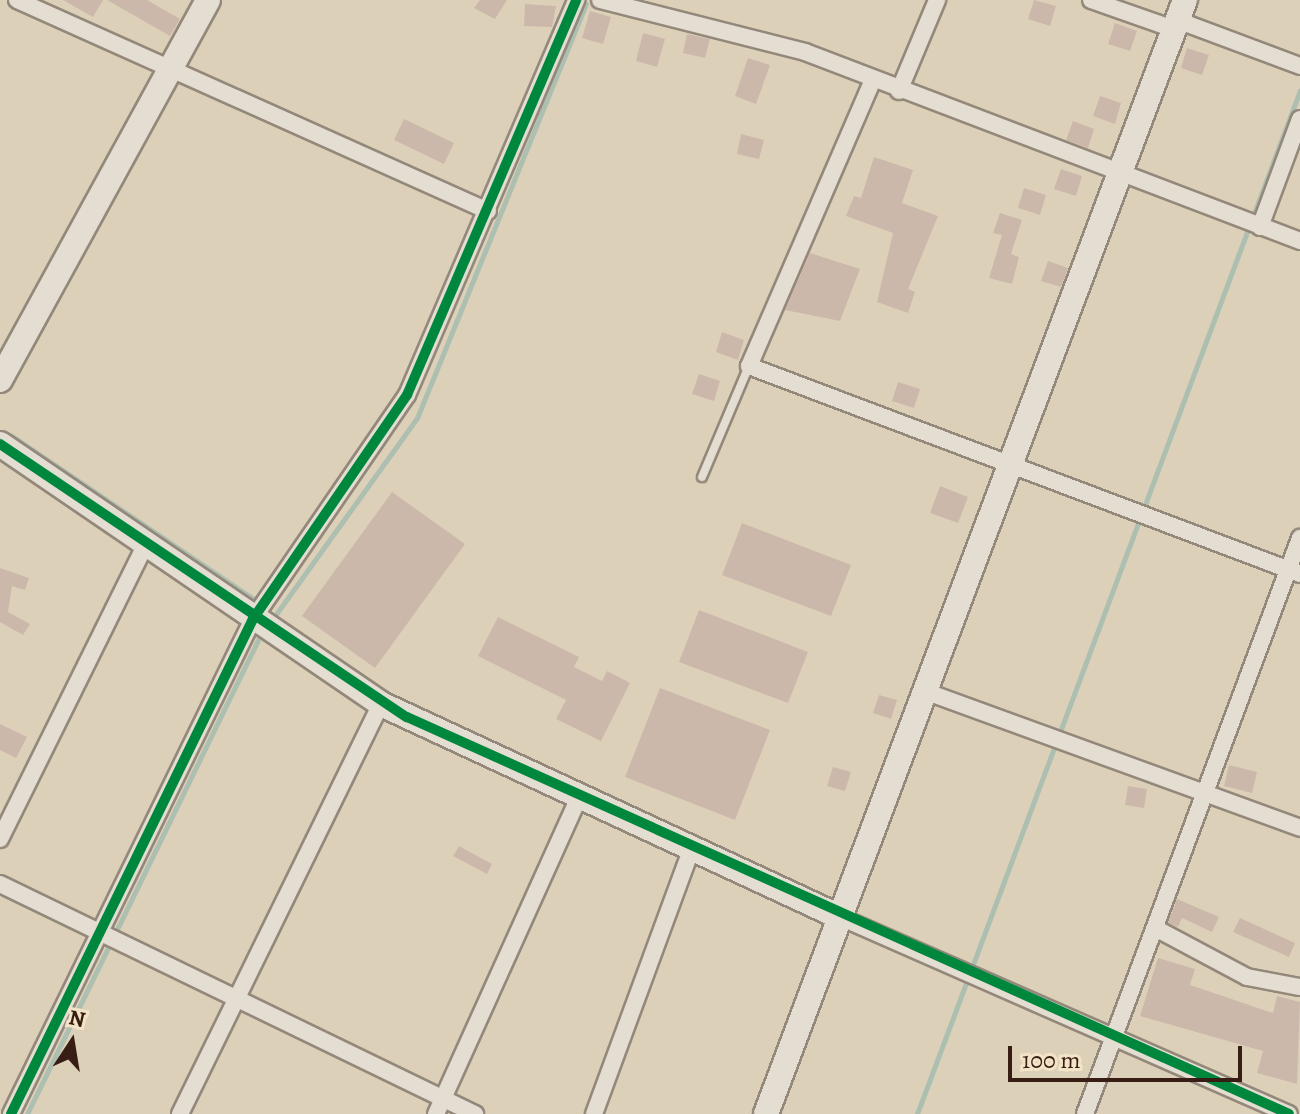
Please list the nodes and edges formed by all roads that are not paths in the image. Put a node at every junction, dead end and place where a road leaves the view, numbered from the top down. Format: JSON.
{"nodes":[{"id":1,"x":17,"y":0,"type":"edge"},
{"id":2,"x":208,"y":0,"type":"edge"},
{"id":3,"x":576,"y":0,"type":"edge"},
{"id":4,"x":600,"y":0,"type":"edge"},
{"id":5,"x":937,"y":0,"type":"edge"},
{"id":6,"x":1091,"y":0,"type":"edge"},
{"id":7,"x":1179,"y":16,"type":"edge"},
{"id":8,"x":1300,"y":66,"type":"edge"},
{"id":9,"x":173,"y":71,"type":"junction"},
{"id":10,"x":872,"y":82,"type":"junction"},
{"id":11,"x":899,"y":91,"type":"junction"},
{"id":12,"x":1300,"y":119,"type":"edge"},
{"id":13,"x":1119,"y":174,"type":"junction"},
{"id":14,"x":488,"y":211,"type":"junction"},
{"id":15,"x":1255,"y":225,"type":"junction"},
{"id":16,"x":1300,"y":241,"type":"edge"},
{"id":17,"x":749,"y":366,"type":"junction"},
{"id":18,"x":0,"y":380,"type":"edge"},
{"id":19,"x":0,"y":444,"type":"edge"},
{"id":20,"x":1010,"y":464,"type":"junction"},
{"id":21,"x":702,"y":477,"type":"dead end"},
{"id":22,"x":1300,"y":538,"type":"edge"},
{"id":23,"x":145,"y":546,"type":"junction"},
{"id":24,"x":1294,"y":571,"type":"edge"},
{"id":25,"x":253,"y":619,"type":"junction"},
{"id":26,"x":927,"y":692,"type":"junction"},
{"id":27,"x":381,"y":704,"type":"junction"},
{"id":28,"x":1208,"y":794,"type":"junction"},
{"id":29,"x":579,"y":797,"type":"junction"},
{"id":30,"x":1300,"y":828,"type":"edge"},
{"id":31,"x":0,"y":839,"type":"edge"},
{"id":32,"x":691,"y":850,"type":"junction"},
{"id":33,"x":0,"y":884,"type":"edge"},
{"id":34,"x":842,"y":918,"type":"junction"},
{"id":35,"x":1157,"y":929,"type":"junction"},
{"id":36,"x":101,"y":933,"type":"junction"},
{"id":37,"x":1300,"y":987,"type":"edge"},
{"id":38,"x":238,"y":999,"type":"junction"},
{"id":39,"x":1116,"y":1038,"type":"junction"},
{"id":40,"x":439,"y":1108,"type":"edge"},
{"id":41,"x":11,"y":1114,"type":"edge"},
{"id":42,"x":180,"y":1114,"type":"edge"},
{"id":43,"x":475,"y":1114,"type":"edge"},
{"id":44,"x":594,"y":1114,"type":"edge"},
{"id":45,"x":766,"y":1114,"type":"edge"},
{"id":46,"x":1085,"y":1114,"type":"edge"},
{"id":47,"x":1289,"y":1114,"type":"edge"}],
"edges":[{"from":1,"to":9,"type":"street"},
{"from":2,"to":9,"type":"street"},
{"from":3,"to":14,"type":"street"},
{"from":4,"to":10,"type":"street"},
{"from":5,"to":11,"type":"street"},
{"from":6,"to":7,"type":"street"},
{"from":7,"to":8,"type":"street"},
{"from":7,"to":13,"type":"street"},
{"from":9,"to":14,"type":"street"},
{"from":9,"to":18,"type":"street"},
{"from":10,"to":11,"type":"street"},
{"from":10,"to":17,"type":"street"},
{"from":11,"to":13,"type":"street"},
{"from":12,"to":15,"type":"street"},
{"from":13,"to":15,"type":"street"},
{"from":13,"to":20,"type":"street"},
{"from":14,"to":25,"type":"street"},
{"from":15,"to":16,"type":"street"},
{"from":17,"to":20,"type":"street"},
{"from":17,"to":21,"type":"lane"},
{"from":19,"to":23,"type":"street"},
{"from":20,"to":24,"type":"street"},
{"from":20,"to":26,"type":"street"},
{"from":22,"to":24,"type":"street"},
{"from":23,"to":25,"type":"street"},
{"from":23,"to":31,"type":"street"},
{"from":24,"to":28,"type":"street"},
{"from":25,"to":27,"type":"street"},
{"from":25,"to":36,"type":"street"},
{"from":26,"to":28,"type":"street"},
{"from":26,"to":34,"type":"street"},
{"from":27,"to":29,"type":"street"},
{"from":27,"to":38,"type":"street"},
{"from":28,"to":30,"type":"street"},
{"from":28,"to":35,"type":"street"},
{"from":29,"to":32,"type":"street"},
{"from":29,"to":40,"type":"street"},
{"from":32,"to":34,"type":"street"},
{"from":32,"to":44,"type":"street"},
{"from":33,"to":36,"type":"street"},
{"from":34,"to":39,"type":"street"},
{"from":34,"to":45,"type":"street"},
{"from":35,"to":37,"type":"street"},
{"from":35,"to":39,"type":"street"},
{"from":36,"to":38,"type":"street"},
{"from":36,"to":41,"type":"street"},
{"from":38,"to":40,"type":"street"},
{"from":38,"to":42,"type":"street"},
{"from":39,"to":46,"type":"street"},
{"from":39,"to":47,"type":"street"},
{"from":40,"to":43,"type":"street"}]}
